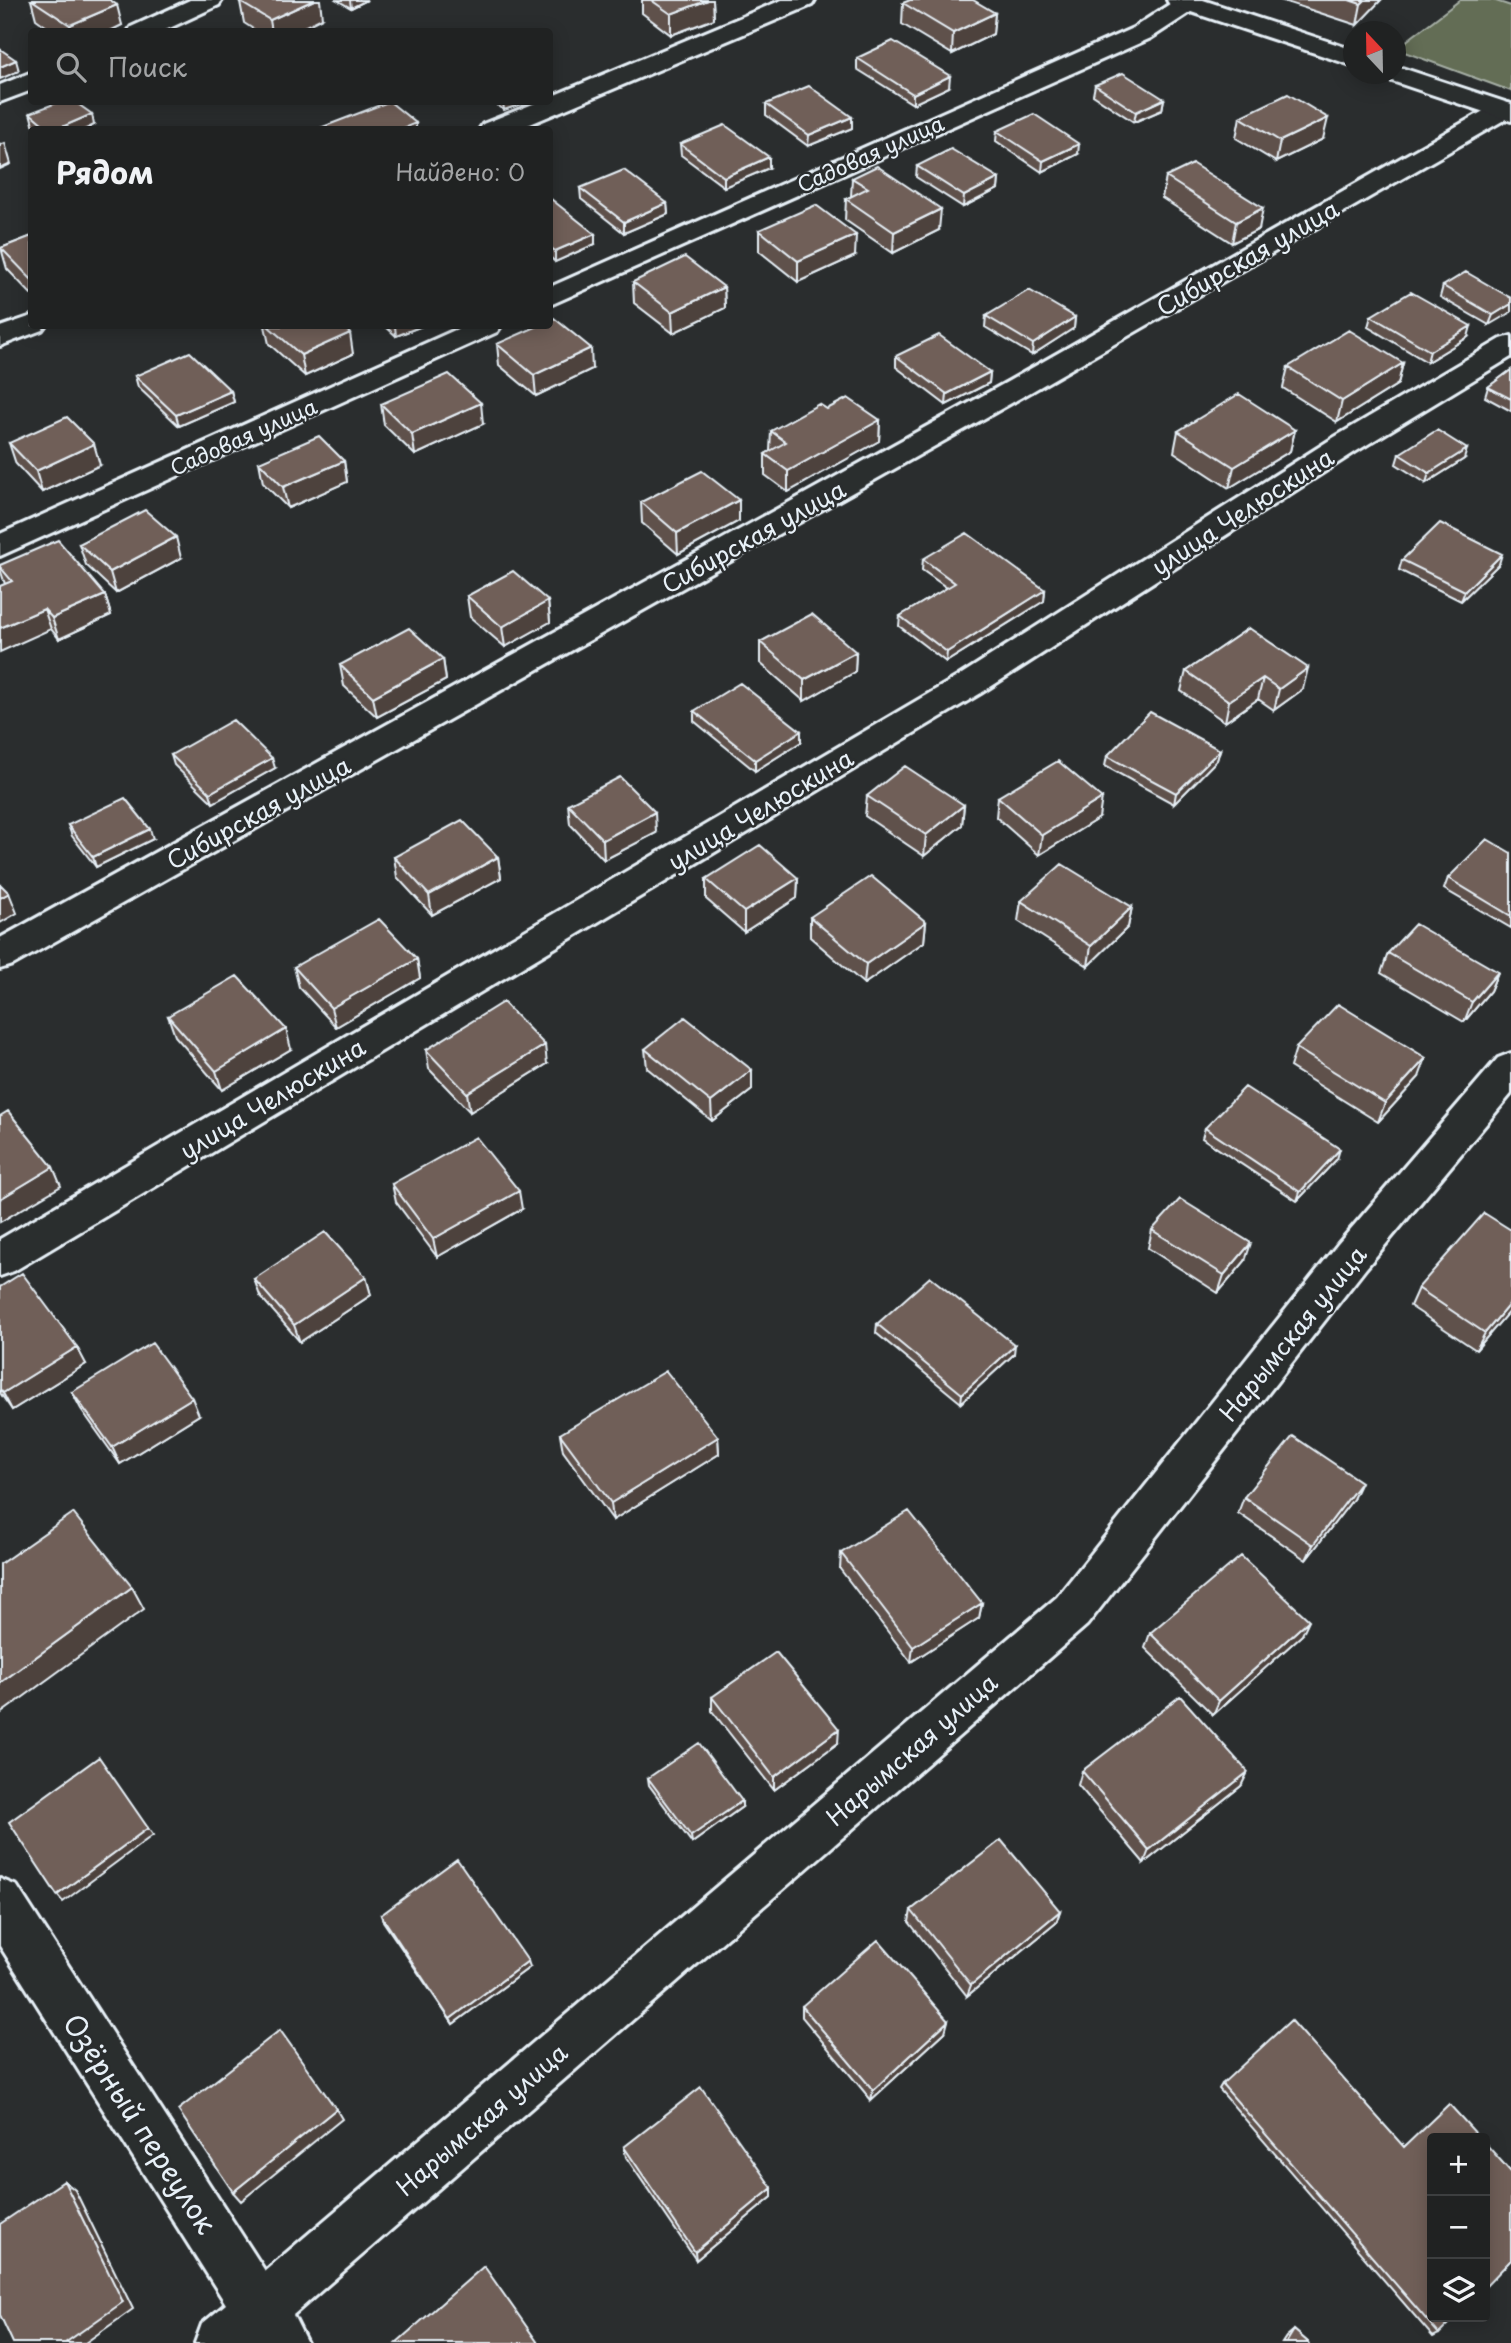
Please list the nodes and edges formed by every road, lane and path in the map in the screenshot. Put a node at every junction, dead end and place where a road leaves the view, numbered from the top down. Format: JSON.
{"nodes":[{"id":1,"x":210,"y":0,"type":"edge"},
{"id":2,"x":803,"y":0,"type":"edge"},
{"id":3,"x":1184,"y":2,"type":"edge"},
{"id":4,"x":149,"y":28,"type":"edge"},
{"id":5,"x":1343,"y":57,"type":"edge"},
{"id":6,"x":1406,"y":78,"type":"edge"},
{"id":7,"x":28,"y":82,"type":"edge"},
{"id":8,"x":0,"y":94,"type":"edge"},
{"id":9,"x":552,"y":105,"type":"edge"},
{"id":10,"x":553,"y":105,"type":"edge"},
{"id":11,"x":1507,"y":112,"type":"edge"},
{"id":12,"x":502,"y":126,"type":"edge"},
{"id":13,"x":553,"y":296,"type":"edge"},
{"id":14,"x":28,"y":326,"type":"edge"},
{"id":15,"x":480,"y":329,"type":"edge"},
{"id":16,"x":0,"y":337,"type":"edge"},
{"id":17,"x":1511,"y":345,"type":"edge"},
{"id":18,"x":0,"y":547,"type":"edge"},
{"id":19,"x":0,"y":956,"type":"edge"},
{"id":20,"x":1511,"y":1068,"type":"edge"},
{"id":21,"x":0,"y":1259,"type":"edge"},
{"id":22,"x":0,"y":1903,"type":"edge"},
{"id":23,"x":271,"y":2326,"type":"edge"},
{"id":24,"x":221,"y":2343,"type":"edge"}],
"edges":[{"from":1,"to":4,"type":"street"},
{"from":2,"to":10,"type":"street"},
{"from":3,"to":5,"type":"street"},
{"from":3,"to":13,"type":"street","name":"Садовая улица"},
{"from":6,"to":11,"type":"street"},
{"from":7,"to":8,"type":"street"},
{"from":9,"to":12,"type":"street"},
{"from":11,"to":19,"type":"street","name":"Сибирская улица"},
{"from":14,"to":16,"type":"street"},
{"from":15,"to":18,"type":"street","name":"Садовая улица"},
{"from":17,"to":21,"type":"street","name":"улица Челюскина"},
{"from":20,"to":23,"type":"street","name":"Нарымская улица"},
{"from":22,"to":23,"type":"street","name":"Озёрный переулок"},
{"from":23,"to":24,"type":"street","name":"Нарымская улица"}]}
